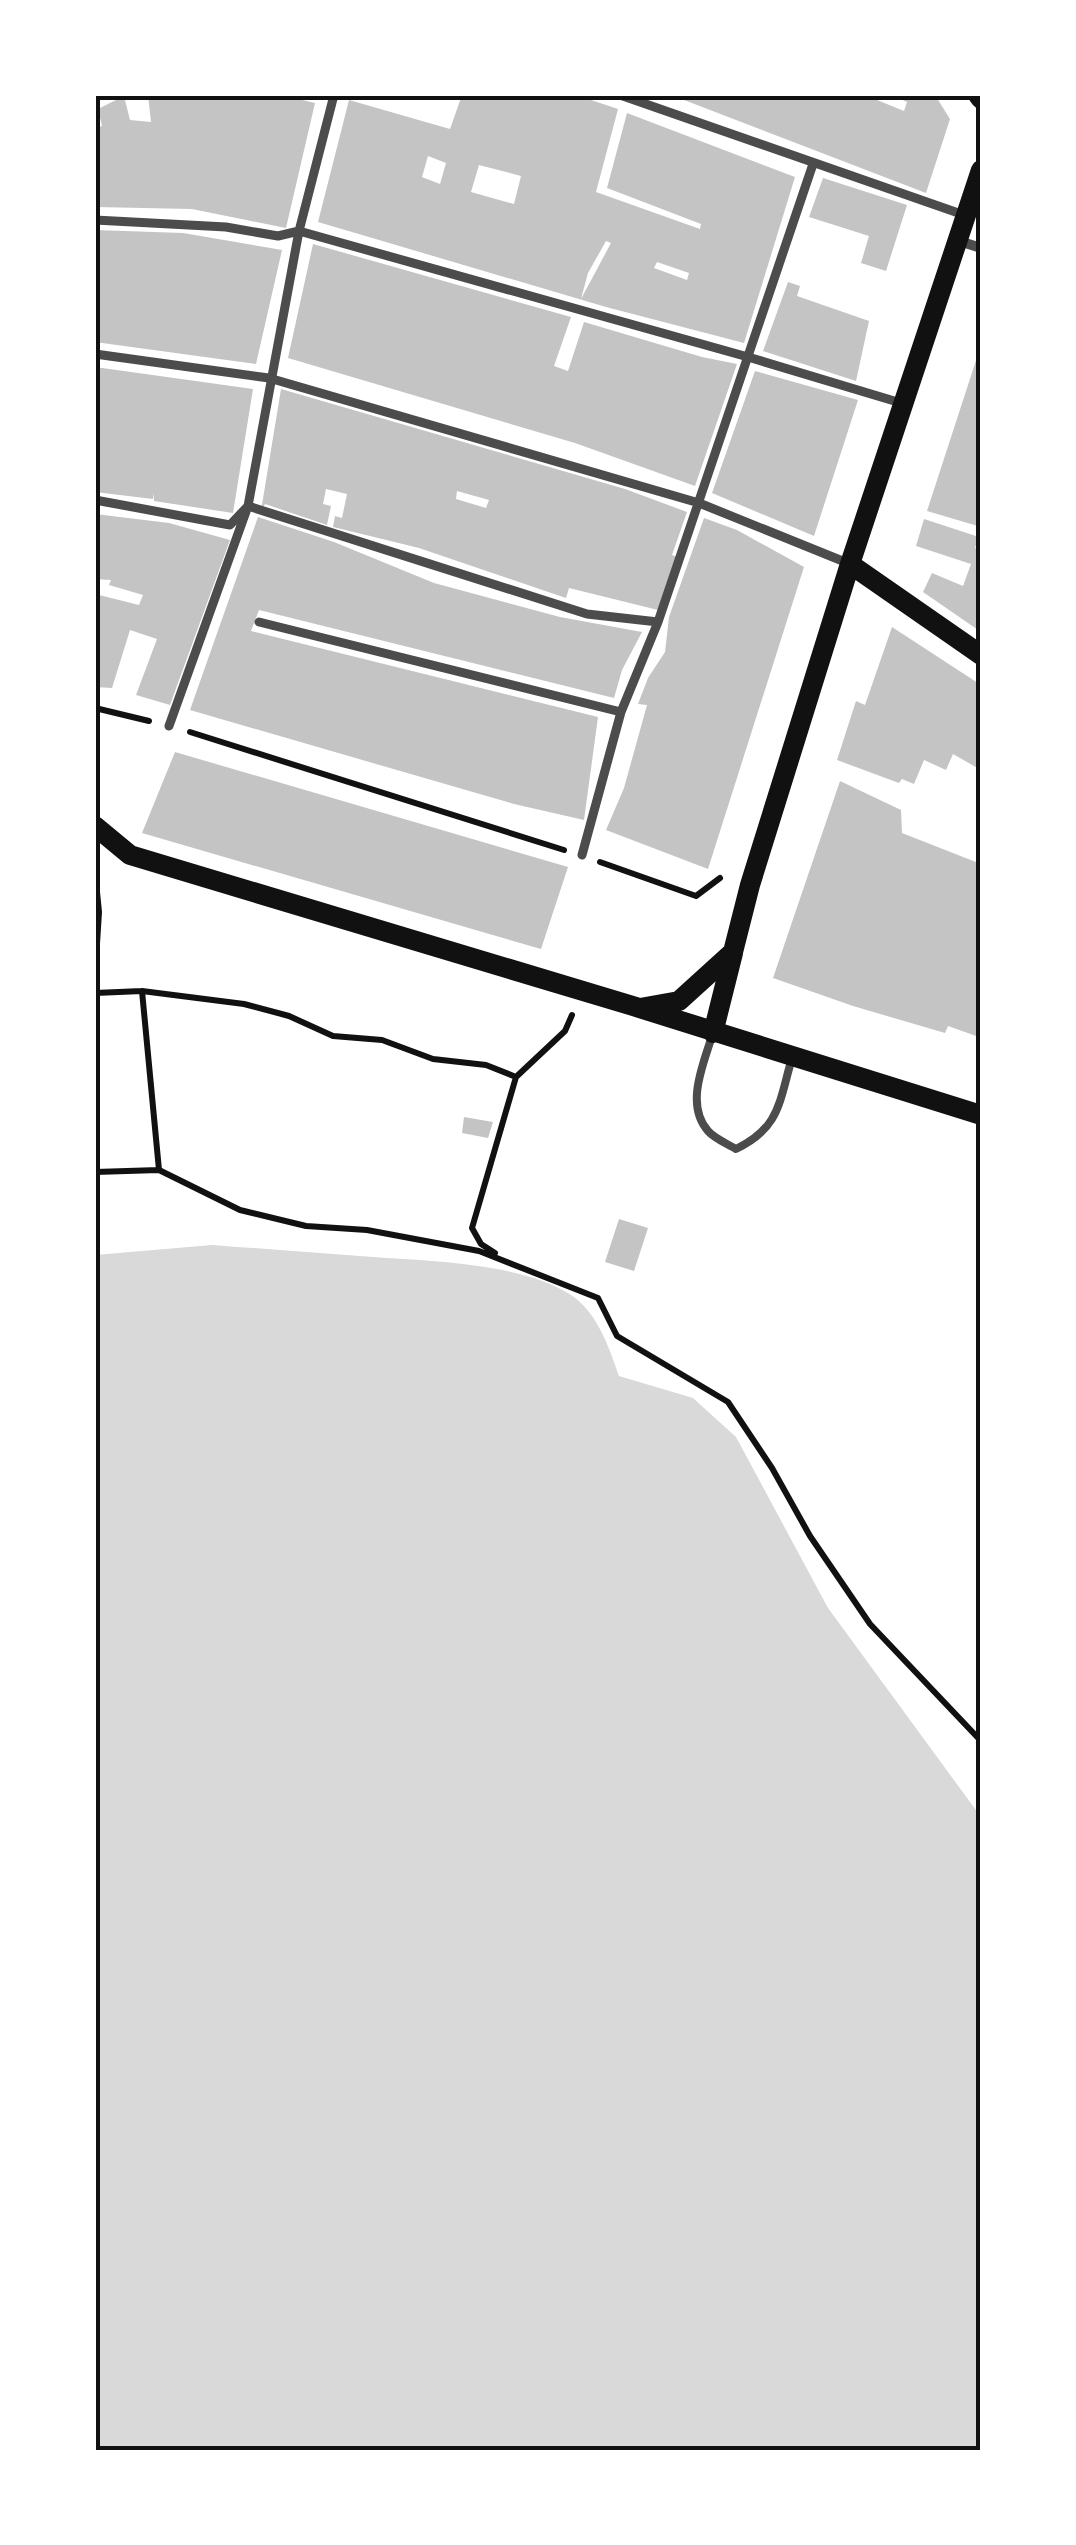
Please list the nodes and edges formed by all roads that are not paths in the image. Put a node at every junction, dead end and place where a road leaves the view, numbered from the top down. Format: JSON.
{"nodes":[{"id":1,"x":334,"y":95,"type":"edge"},
{"id":2,"x":620,"y":95,"type":"edge"},
{"id":3,"x":813,"y":164,"type":"junction"},
{"id":4,"x":981,"y":170,"type":"edge"},
{"id":5,"x":967,"y":216,"type":"junction"},
{"id":6,"x":95,"y":220,"type":"edge"},
{"id":7,"x":299,"y":231,"type":"junction"},
{"id":8,"x":959,"y":242,"type":"junction"},
{"id":9,"x":981,"y":248,"type":"edge"},
{"id":10,"x":95,"y":354,"type":"edge"},
{"id":11,"x":748,"y":356,"type":"junction"},
{"id":12,"x":270,"y":378,"type":"junction"},
{"id":13,"x":900,"y":404,"type":"junction"},
{"id":14,"x":95,"y":500,"type":"edge"},
{"id":15,"x":699,"y":503,"type":"junction"},
{"id":16,"x":248,"y":506,"type":"junction"},
{"id":17,"x":850,"y":564,"type":"junction"},
{"id":18,"x":258,"y":622,"type":"dead end"},
{"id":19,"x":658,"y":622,"type":"junction"},
{"id":20,"x":981,"y":656,"type":"edge"},
{"id":21,"x":621,"y":712,"type":"junction"},
{"id":22,"x":169,"y":726,"type":"road end"},
{"id":23,"x":95,"y":826,"type":"edge"},
{"id":24,"x":582,"y":856,"type":"road end"},
{"id":25,"x":733,"y":952,"type":"junction"},
{"id":26,"x":638,"y":1008,"type":"junction"},
{"id":27,"x":713,"y":1033,"type":"junction"},
{"id":28,"x":792,"y":1058,"type":"junction"},
{"id":29,"x":981,"y":1115,"type":"edge"}],
"edges":[{"from":1,"to":7,"type":"street"},
{"from":2,"to":3,"type":"street"},
{"from":3,"to":5,"type":"street"},
{"from":3,"to":11,"type":"street"},
{"from":4,"to":5,"type":"main road"},
{"from":5,"to":8,"type":"main road"},
{"from":6,"to":7,"type":"street"},
{"from":7,"to":11,"type":"street"},
{"from":7,"to":12,"type":"street"},
{"from":8,"to":9,"type":"street"},
{"from":8,"to":13,"type":"main road"},
{"from":10,"to":12,"type":"street"},
{"from":11,"to":13,"type":"street"},
{"from":11,"to":15,"type":"street"},
{"from":12,"to":15,"type":"street"},
{"from":12,"to":16,"type":"street"},
{"from":13,"to":17,"type":"main road"},
{"from":14,"to":16,"type":"street"},
{"from":15,"to":17,"type":"street"},
{"from":15,"to":19,"type":"street"},
{"from":16,"to":19,"type":"street"},
{"from":16,"to":22,"type":"street"},
{"from":17,"to":20,"type":"main road"},
{"from":17,"to":25,"type":"main road"},
{"from":18,"to":21,"type":"street"},
{"from":19,"to":21,"type":"street"},
{"from":21,"to":24,"type":"street"},
{"from":23,"to":26,"type":"main road"},
{"from":25,"to":26,"type":"main road"},
{"from":25,"to":27,"type":"main road"},
{"from":26,"to":27,"type":"main road"},
{"from":27,"to":28,"type":"main road"},
{"from":27,"to":28,"type":"lane"},
{"from":28,"to":29,"type":"main road"}]}
